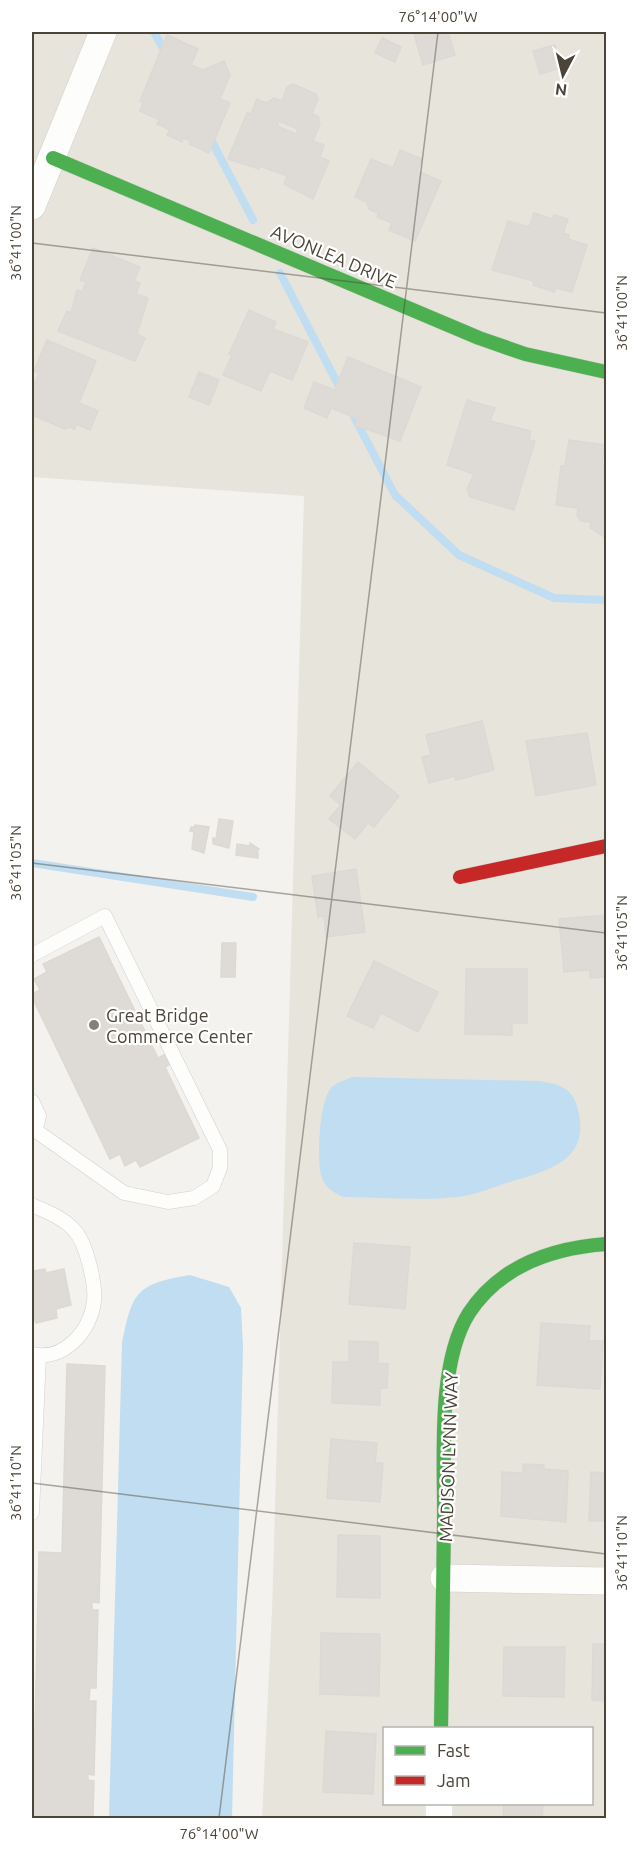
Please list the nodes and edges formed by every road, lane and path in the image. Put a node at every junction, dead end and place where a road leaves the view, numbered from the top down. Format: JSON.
{"nodes":[{"id":1,"x":103,"y":32,"type":"edge"},
{"id":2,"x":53,"y":158,"type":"junction"},
{"id":3,"x":32,"y":206,"type":"edge"},
{"id":4,"x":606,"y":372,"type":"edge"},
{"id":5,"x":606,"y":846,"type":"edge"},
{"id":6,"x":460,"y":877,"type":"dead end"},
{"id":7,"x":32,"y":956,"type":"edge"},
{"id":8,"x":32,"y":1101,"type":"edge"},
{"id":9,"x":34,"y":1128,"type":"edge"},
{"id":10,"x":32,"y":1205,"type":"edge"},
{"id":11,"x":606,"y":1244,"type":"edge"},
{"id":12,"x":35,"y":1355,"type":"edge"},
{"id":13,"x":32,"y":1513,"type":"edge"},
{"id":14,"x":444,"y":1578,"type":"junction"},
{"id":15,"x":606,"y":1581,"type":"edge"},
{"id":16,"x":441,"y":1727,"type":"edge"}],
"edges":[{"from":1,"to":2,"type":"street"},
{"from":2,"to":3,"type":"street"},
{"from":2,"to":4,"type":"street","name":"AVONLEA DRIVE"},
{"from":5,"to":6,"type":"street"},
{"from":7,"to":9,"type":"lane"},
{"from":8,"to":9,"type":"lane"},
{"from":10,"to":12,"type":"lane"},
{"from":11,"to":14,"type":"street","name":"MADISON LYNN WAY"},
{"from":12,"to":13,"type":"lane"},
{"from":14,"to":15,"type":"street"},
{"from":14,"to":16,"type":"street","name":"MADISON LYNN WAY"}]}
